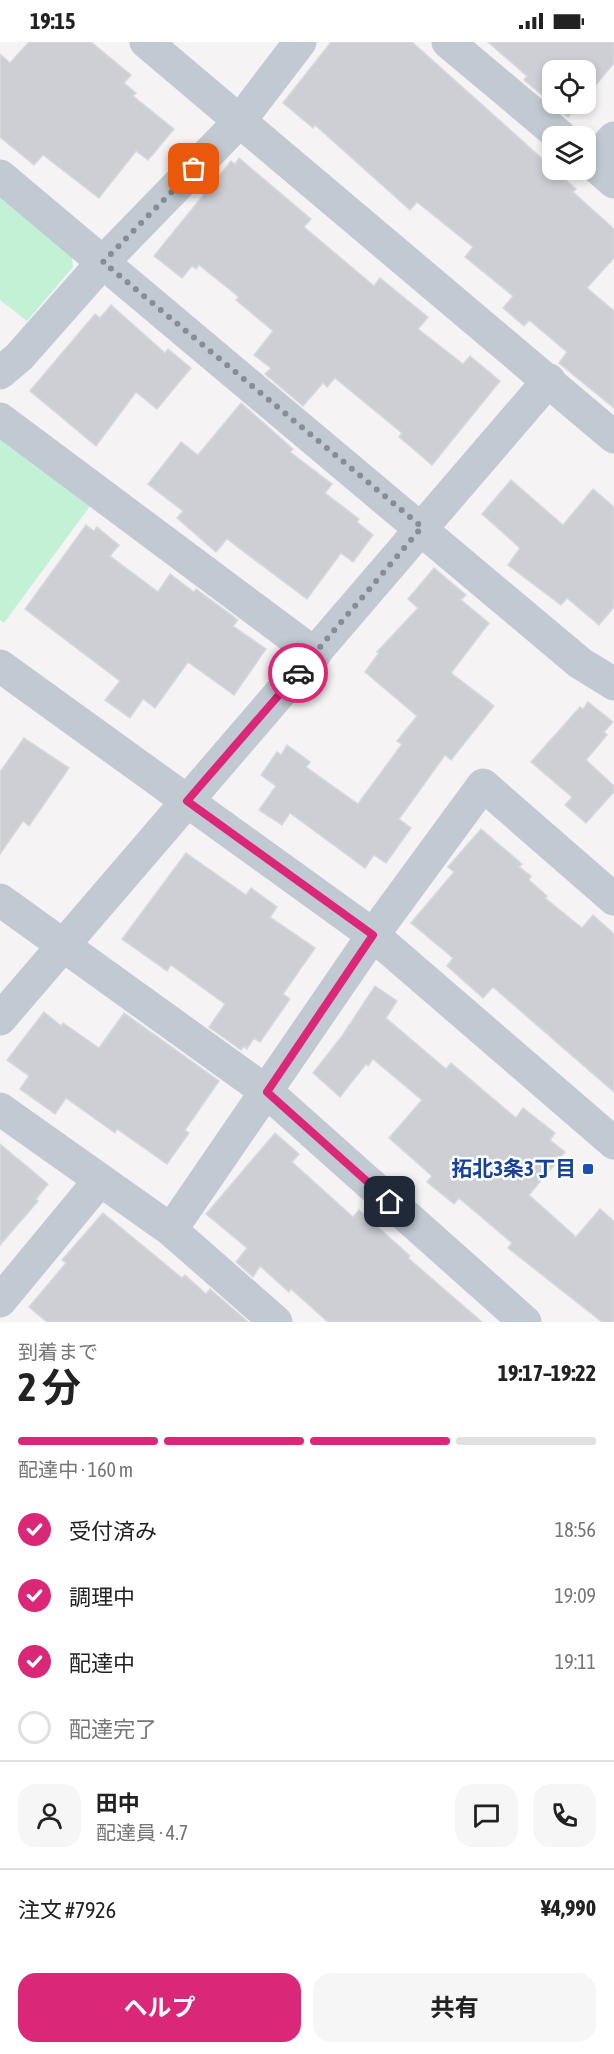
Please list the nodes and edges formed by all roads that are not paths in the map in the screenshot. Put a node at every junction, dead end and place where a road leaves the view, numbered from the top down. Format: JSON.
{"nodes":[{"id":1,"x":146,"y":42,"type":"edge"},
{"id":2,"x":300,"y":42,"type":"edge"},
{"id":3,"x":454,"y":44,"type":"edge"},
{"id":4,"x":239,"y":122,"type":"junction"},
{"id":5,"x":548,"y":126,"type":"edge"},
{"id":6,"x":614,"y":138,"type":"edge"},
{"id":7,"x":597,"y":168,"type":"edge"},
{"id":8,"x":0,"y":176,"type":"edge"},
{"id":9,"x":103,"y":262,"type":"junction"},
{"id":10,"x":0,"y":373,"type":"edge"},
{"id":11,"x":549,"y":380,"type":"junction"},
{"id":12,"x":0,"y":419,"type":"edge"},
{"id":13,"x":614,"y":437,"type":"edge"},
{"id":14,"x":422,"y":527,"type":"junction"},
{"id":15,"x":315,"y":654,"type":"junction"},
{"id":16,"x":0,"y":666,"type":"edge"},
{"id":17,"x":614,"y":684,"type":"edge"},
{"id":18,"x":187,"y":801,"type":"junction"},
{"id":19,"x":614,"y":899,"type":"edge"},
{"id":20,"x":0,"y":900,"type":"edge"},
{"id":21,"x":373,"y":935,"type":"junction"},
{"id":22,"x":63,"y":945,"type":"junction"},
{"id":23,"x":0,"y":1019,"type":"edge"},
{"id":24,"x":267,"y":1092,"type":"junction"},
{"id":25,"x":0,"y":1109,"type":"edge"},
{"id":26,"x":614,"y":1143,"type":"edge"},
{"id":27,"x":100,"y":1180,"type":"junction"},
{"id":28,"x":171,"y":1230,"type":"junction"},
{"id":29,"x":0,"y":1301,"type":"edge"},
{"id":30,"x":514,"y":1318,"type":"edge"},
{"id":31,"x":276,"y":1322,"type":"edge"}],
"edges":[{"from":1,"to":4,"type":"street"},
{"from":2,"to":4,"type":"street"},
{"from":3,"to":5,"type":"street"},
{"from":4,"to":9,"type":"street"},
{"from":4,"to":11,"type":"street"},
{"from":6,"to":7,"type":"street"},
{"from":8,"to":9,"type":"street"},
{"from":9,"to":10,"type":"street"},
{"from":9,"to":14,"type":"street"},
{"from":11,"to":13,"type":"street"},
{"from":11,"to":14,"type":"street"},
{"from":12,"to":15,"type":"street"},
{"from":14,"to":15,"type":"street"},
{"from":14,"to":17,"type":"street"},
{"from":15,"to":18,"type":"street"},
{"from":16,"to":18,"type":"street"},
{"from":18,"to":21,"type":"street"},
{"from":18,"to":22,"type":"street"},
{"from":19,"to":21,"type":"street"},
{"from":20,"to":22,"type":"street"},
{"from":21,"to":24,"type":"street"},
{"from":21,"to":26,"type":"street"},
{"from":22,"to":23,"type":"street"},
{"from":22,"to":24,"type":"street"},
{"from":24,"to":28,"type":"street"},
{"from":24,"to":30,"type":"street"},
{"from":25,"to":27,"type":"street"},
{"from":27,"to":28,"type":"street"},
{"from":27,"to":29,"type":"street"},
{"from":28,"to":31,"type":"street"}]}
